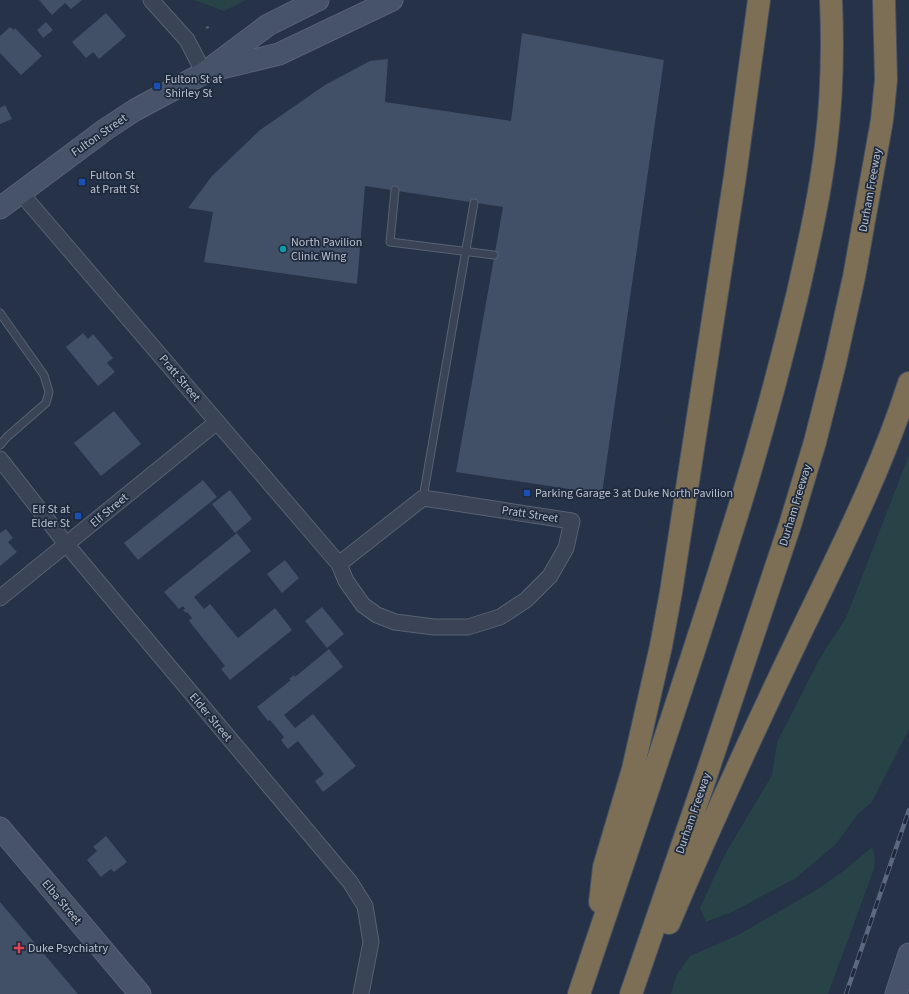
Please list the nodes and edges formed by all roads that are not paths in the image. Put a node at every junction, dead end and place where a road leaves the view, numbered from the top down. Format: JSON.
{"nodes":[{"id":1,"x":151,"y":0,"type":"edge"},
{"id":2,"x":318,"y":0,"type":"edge"},
{"id":3,"x":392,"y":0,"type":"edge"},
{"id":4,"x":759,"y":0,"type":"edge"},
{"id":5,"x":831,"y":0,"type":"edge"},
{"id":6,"x":884,"y":0,"type":"edge"},
{"id":7,"x":204,"y":72,"type":"junction"},
{"id":8,"x":396,"y":190,"type":"dead end"},
{"id":9,"x":20,"y":192,"type":"junction"},
{"id":10,"x":474,"y":202,"type":"dead end"},
{"id":11,"x":0,"y":208,"type":"edge"},
{"id":12,"x":466,"y":252,"type":"junction"},
{"id":13,"x":494,"y":254,"type":"dead end"},
{"id":14,"x":0,"y":313,"type":"edge"},
{"id":15,"x":909,"y":383,"type":"edge"},
{"id":16,"x":217,"y":422,"type":"junction"},
{"id":17,"x":0,"y":445,"type":"edge"},
{"id":18,"x":0,"y":459,"type":"edge"},
{"id":19,"x":423,"y":498,"type":"junction"},
{"id":20,"x":67,"y":545,"type":"junction"},
{"id":21,"x":339,"y":564,"type":"junction"},
{"id":22,"x":0,"y":598,"type":"edge"},
{"id":23,"x":2,"y":835,"type":"edge"},
{"id":24,"x":595,"y":947,"type":"junction"},
{"id":25,"x":909,"y":954,"type":"edge"},
{"id":26,"x":140,"y":994,"type":"edge"},
{"id":27,"x":361,"y":994,"type":"edge"},
{"id":28,"x":579,"y":994,"type":"edge"},
{"id":29,"x":631,"y":994,"type":"edge"},
{"id":30,"x":896,"y":994,"type":"edge"}],
"edges":[{"from":1,"to":7,"type":"street"},
{"from":2,"to":7,"type":"main road","name":"Fulton Street"},
{"from":3,"to":7,"type":"main road","name":"Fulton Street"},
{"from":4,"to":24,"type":"highway"},
{"from":5,"to":24,"type":"highway"},
{"from":6,"to":29,"type":"highway","name":"Durham Freeway"},
{"from":7,"to":9,"type":"main road","name":"Fulton Street"},
{"from":8,"to":12,"type":"lane"},
{"from":9,"to":11,"type":"main road","name":"Fulton Street"},
{"from":9,"to":16,"type":"street","name":"Pratt Street"},
{"from":10,"to":12,"type":"lane"},
{"from":12,"to":13,"type":"lane"},
{"from":12,"to":19,"type":"lane"},
{"from":14,"to":17,"type":"lane"},
{"from":15,"to":29,"type":"highway"},
{"from":16,"to":20,"type":"street","name":"Elf Street"},
{"from":16,"to":21,"type":"street","name":"Pratt Street"},
{"from":18,"to":20,"type":"street","name":"Elder Street"},
{"from":19,"to":21,"type":"street"},
{"from":19,"to":21,"type":"street","name":"Pratt Street"},
{"from":20,"to":22,"type":"street","name":"Elf Street"},
{"from":20,"to":27,"type":"street","name":"Elder Street"},
{"from":23,"to":26,"type":"main road","name":"Elba Street"},
{"from":24,"to":28,"type":"highway"},
{"from":25,"to":30,"type":"main road"}]}
